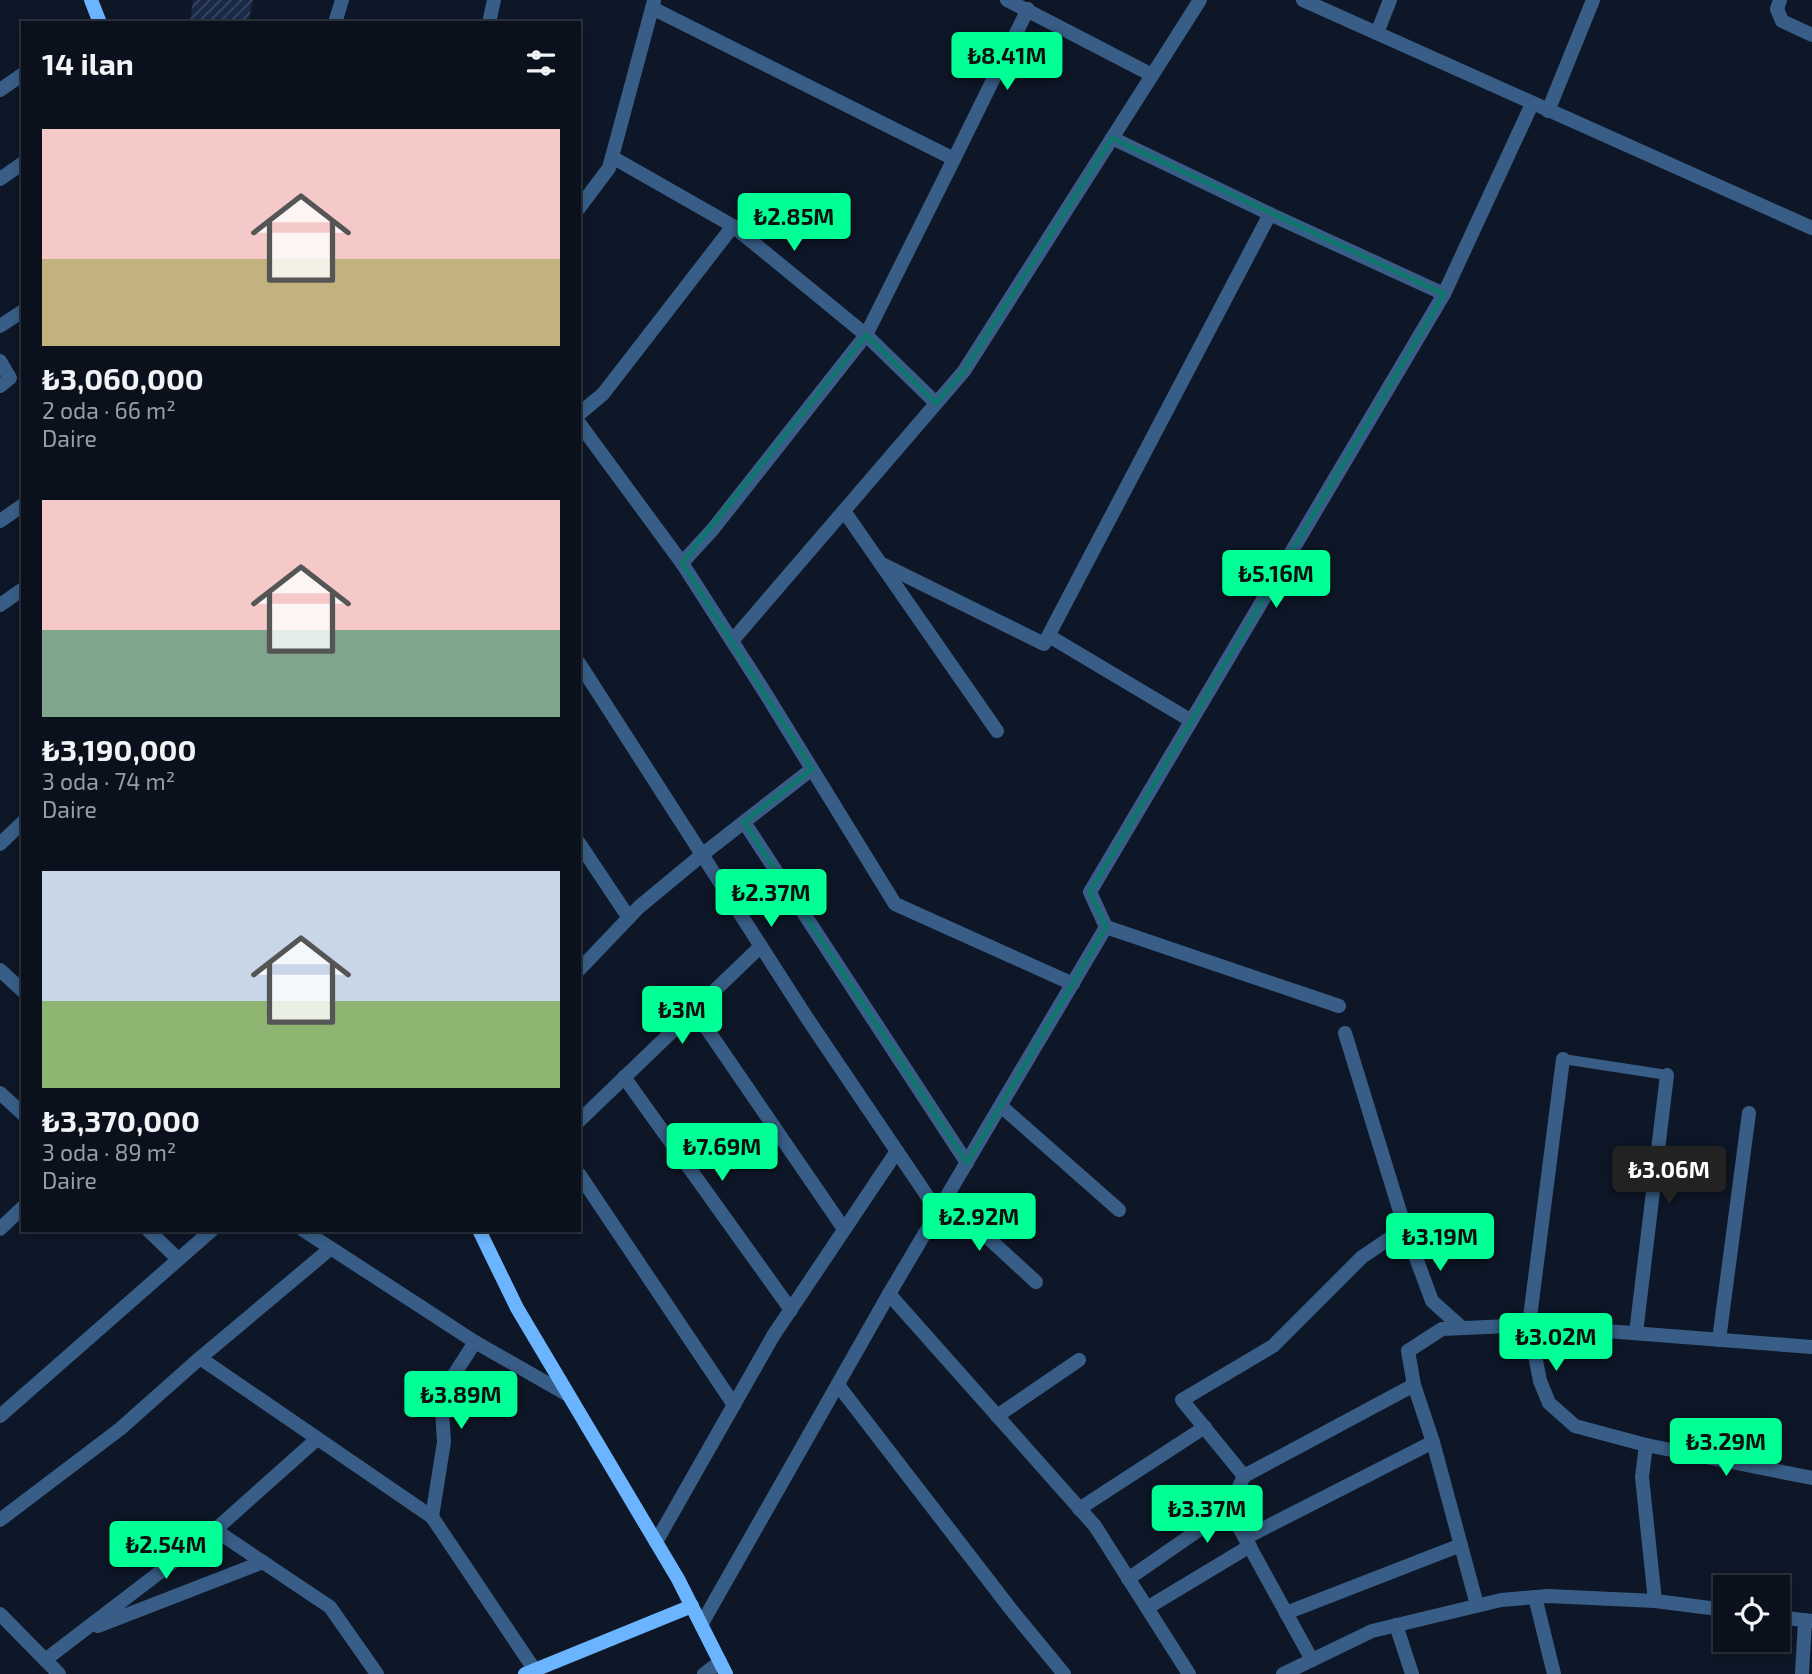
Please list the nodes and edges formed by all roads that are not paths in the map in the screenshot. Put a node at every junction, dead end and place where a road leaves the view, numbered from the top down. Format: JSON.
{"nodes":[{"id":1,"x":91,"y":0,"type":"edge"},
{"id":2,"x":342,"y":0,"type":"edge"},
{"id":3,"x":494,"y":0,"type":"edge"},
{"id":4,"x":1007,"y":0,"type":"edge"},
{"id":5,"x":1200,"y":0,"type":"edge"},
{"id":6,"x":1303,"y":0,"type":"edge"},
{"id":7,"x":1390,"y":0,"type":"edge"},
{"id":8,"x":1593,"y":0,"type":"edge"},
{"id":9,"x":1780,"y":0,"type":"edge"},
{"id":10,"x":653,"y":4,"type":"edge"},
{"id":11,"x":1028,"y":9,"type":"junction"},
{"id":12,"x":97,"y":21,"type":"edge"},
{"id":13,"x":336,"y":21,"type":"edge"},
{"id":14,"x":489,"y":21,"type":"edge"},
{"id":15,"x":1377,"y":33,"type":"junction"},
{"id":16,"x":1812,"y":35,"type":"edge"},
{"id":17,"x":21,"y":75,"type":"edge"},
{"id":18,"x":1152,"y":75,"type":"junction"},
{"id":19,"x":0,"y":90,"type":"edge"},
{"id":20,"x":1532,"y":104,"type":"junction"},
{"id":21,"x":1548,"y":111,"type":"junction"},
{"id":22,"x":1112,"y":138,"type":"junction"},
{"id":23,"x":612,"y":157,"type":"junction"},
{"id":24,"x":954,"y":159,"type":"junction"},
{"id":25,"x":21,"y":164,"type":"edge"},
{"id":26,"x":0,"y":179,"type":"edge"},
{"id":27,"x":581,"y":205,"type":"edge"},
{"id":28,"x":1270,"y":214,"type":"junction"},
{"id":29,"x":733,"y":226,"type":"junction"},
{"id":30,"x":1812,"y":228,"type":"edge"},
{"id":31,"x":1444,"y":293,"type":"junction"},
{"id":32,"x":21,"y":312,"type":"edge"},
{"id":33,"x":0,"y":326,"type":"edge"},
{"id":34,"x":866,"y":335,"type":"junction"},
{"id":35,"x":0,"y":361,"type":"edge"},
{"id":36,"x":0,"y":386,"type":"edge"},
{"id":37,"x":936,"y":403,"type":"junction"},
{"id":38,"x":581,"y":412,"type":"edge"},
{"id":39,"x":581,"y":426,"type":"edge"},
{"id":40,"x":21,"y":506,"type":"edge"},
{"id":41,"x":844,"y":511,"type":"junction"},
{"id":42,"x":0,"y":521,"type":"edge"},
{"id":43,"x":682,"y":563,"type":"junction"},
{"id":44,"x":880,"y":563,"type":"junction"},
{"id":45,"x":21,"y":590,"type":"edge"},
{"id":46,"x":0,"y":605,"type":"edge"},
{"id":47,"x":1049,"y":636,"type":"junction"},
{"id":48,"x":732,"y":641,"type":"junction"},
{"id":49,"x":581,"y":666,"type":"edge"},
{"id":50,"x":1189,"y":720,"type":"junction"},
{"id":51,"x":997,"y":731,"type":"dead end"},
{"id":52,"x":812,"y":769,"type":"junction"},
{"id":53,"x":744,"y":822,"type":"junction"},
{"id":54,"x":21,"y":824,"type":"edge"},
{"id":55,"x":0,"y":844,"type":"edge"},
{"id":56,"x":581,"y":846,"type":"edge"},
{"id":57,"x":703,"y":854,"type":"junction"},
{"id":58,"x":629,"y":918,"type":"junction"},
{"id":59,"x":1106,"y":928,"type":"junction"},
{"id":60,"x":761,"y":946,"type":"junction"},
{"id":61,"x":581,"y":968,"type":"edge"},
{"id":62,"x":0,"y":970,"type":"edge"},
{"id":63,"x":1073,"y":984,"type":"junction"},
{"id":64,"x":21,"y":989,"type":"edge"},
{"id":65,"x":1339,"y":1006,"type":"dead end"},
{"id":66,"x":694,"y":1010,"type":"junction"},
{"id":67,"x":1345,"y":1033,"type":"dead end"},
{"id":68,"x":1563,"y":1059,"type":"joint"},
{"id":69,"x":1667,"y":1074,"type":"joint"},
{"id":70,"x":624,"y":1077,"type":"junction"},
{"id":71,"x":0,"y":1093,"type":"edge"},
{"id":72,"x":1001,"y":1106,"type":"junction"},
{"id":73,"x":21,"y":1112,"type":"edge"},
{"id":74,"x":1749,"y":1113,"type":"dead end"},
{"id":75,"x":581,"y":1119,"type":"edge"},
{"id":76,"x":897,"y":1151,"type":"junction"},
{"id":77,"x":967,"y":1163,"type":"junction"},
{"id":78,"x":581,"y":1177,"type":"edge"},
{"id":79,"x":946,"y":1199,"type":"junction"},
{"id":80,"x":21,"y":1210,"type":"edge"},
{"id":81,"x":1119,"y":1210,"type":"dead end"},
{"id":82,"x":938,"y":1212,"type":"junction"},
{"id":83,"x":1405,"y":1228,"type":"junction"},
{"id":84,"x":0,"y":1229,"type":"edge"},
{"id":85,"x":844,"y":1229,"type":"junction"},
{"id":86,"x":150,"y":1232,"type":"edge"},
{"id":87,"x":210,"y":1232,"type":"edge"},
{"id":88,"x":306,"y":1232,"type":"edge"},
{"id":89,"x":480,"y":1232,"type":"edge"},
{"id":90,"x":330,"y":1249,"type":"junction"},
{"id":91,"x":178,"y":1259,"type":"junction"},
{"id":92,"x":1036,"y":1282,"type":"dead end"},
{"id":93,"x":889,"y":1294,"type":"junction"},
{"id":94,"x":791,"y":1310,"type":"junction"},
{"id":95,"x":1529,"y":1325,"type":"junction"},
{"id":96,"x":1461,"y":1327,"type":"junction"},
{"id":97,"x":1636,"y":1333,"type":"junction"},
{"id":98,"x":1718,"y":1340,"type":"junction"},
{"id":99,"x":475,"y":1342,"type":"junction"},
{"id":100,"x":1812,"y":1347,"type":"edge"},
{"id":101,"x":200,"y":1358,"type":"junction"},
{"id":102,"x":1079,"y":1360,"type":"dead end"},
{"id":103,"x":838,"y":1385,"type":"junction"},
{"id":104,"x":1414,"y":1385,"type":"junction"},
{"id":105,"x":568,"y":1395,"type":"junction"},
{"id":106,"x":734,"y":1405,"type":"junction"},
{"id":107,"x":0,"y":1416,"type":"edge"},
{"id":108,"x":997,"y":1416,"type":"junction"},
{"id":109,"x":1205,"y":1427,"type":"junction"},
{"id":110,"x":317,"y":1439,"type":"junction"},
{"id":111,"x":1433,"y":1442,"type":"junction"},
{"id":112,"x":1646,"y":1445,"type":"junction"},
{"id":113,"x":1244,"y":1476,"type":"junction"},
{"id":114,"x":1812,"y":1478,"type":"edge"},
{"id":115,"x":1079,"y":1509,"type":"junction"},
{"id":116,"x":1229,"y":1509,"type":"junction"},
{"id":117,"x":432,"y":1517,"type":"junction"},
{"id":118,"x":0,"y":1520,"type":"edge"},
{"id":119,"x":215,"y":1530,"type":"junction"},
{"id":120,"x":656,"y":1542,"type":"junction"},
{"id":121,"x":1247,"y":1542,"type":"junction"},
{"id":122,"x":1461,"y":1545,"type":"junction"},
{"id":123,"x":263,"y":1562,"type":"junction"},
{"id":124,"x":1128,"y":1579,"type":"junction"},
{"id":125,"x":1535,"y":1597,"type":"junction"},
{"id":126,"x":1655,"y":1601,"type":"junction"},
{"id":127,"x":1477,"y":1605,"type":"junction"},
{"id":128,"x":692,"y":1606,"type":"junction"},
{"id":129,"x":1147,"y":1608,"type":"junction"},
{"id":130,"x":1713,"y":1608,"type":"edge"},
{"id":131,"x":1286,"y":1613,"type":"junction"},
{"id":132,"x":0,"y":1614,"type":"edge"},
{"id":133,"x":1790,"y":1619,"type":"edge"},
{"id":134,"x":1809,"y":1621,"type":"edge"},
{"id":135,"x":701,"y":1625,"type":"junction"},
{"id":136,"x":1396,"y":1625,"type":"junction"},
{"id":137,"x":82,"y":1632,"type":"junction"},
{"id":138,"x":45,"y":1660,"type":"junction"},
{"id":139,"x":1312,"y":1660,"type":"junction"},
{"id":140,"x":723,"y":1668,"type":"edge"},
{"id":141,"x":529,"y":1672,"type":"edge"},
{"id":142,"x":59,"y":1674,"type":"edge"},
{"id":143,"x":377,"y":1674,"type":"edge"},
{"id":144,"x":704,"y":1674,"type":"edge"},
{"id":145,"x":1064,"y":1674,"type":"edge"},
{"id":146,"x":1189,"y":1674,"type":"edge"},
{"id":147,"x":1283,"y":1674,"type":"edge"},
{"id":148,"x":1412,"y":1674,"type":"edge"},
{"id":149,"x":1554,"y":1674,"type":"edge"},
{"id":150,"x":1802,"y":1674,"type":"edge"}],
"edges":[{"from":1,"to":12,"type":"main road"},
{"from":2,"to":13,"type":"street"},
{"from":3,"to":14,"type":"street"},
{"from":4,"to":11,"type":"street"},
{"from":5,"to":18,"type":"street"},
{"from":6,"to":15,"type":"street"},
{"from":7,"to":15,"type":"street"},
{"from":8,"to":21,"type":"street"},
{"from":9,"to":16,"type":"street"},
{"from":10,"to":23,"type":"street"},
{"from":10,"to":24,"type":"street"},
{"from":11,"to":18,"type":"street"},
{"from":11,"to":24,"type":"street"},
{"from":15,"to":20,"type":"street"},
{"from":17,"to":19,"type":"street"},
{"from":18,"to":22,"type":"street"},
{"from":20,"to":21,"type":"street"},
{"from":20,"to":31,"type":"street"},
{"from":21,"to":30,"type":"street"},
{"from":22,"to":28,"type":"street"},
{"from":22,"to":37,"type":"street"},
{"from":23,"to":27,"type":"street"},
{"from":23,"to":29,"type":"street"},
{"from":24,"to":34,"type":"street"},
{"from":25,"to":26,"type":"street"},
{"from":28,"to":31,"type":"street"},
{"from":28,"to":47,"type":"street"},
{"from":29,"to":34,"type":"street"},
{"from":29,"to":38,"type":"street"},
{"from":31,"to":50,"type":"street"},
{"from":32,"to":33,"type":"street"},
{"from":34,"to":37,"type":"street"},
{"from":34,"to":43,"type":"street"},
{"from":35,"to":36,"type":"street"},
{"from":37,"to":41,"type":"street"},
{"from":39,"to":43,"type":"street"},
{"from":40,"to":42,"type":"street"},
{"from":41,"to":44,"type":"street"},
{"from":41,"to":48,"type":"street"},
{"from":43,"to":48,"type":"street"},
{"from":44,"to":47,"type":"street"},
{"from":44,"to":51,"type":"street"},
{"from":45,"to":46,"type":"street"},
{"from":47,"to":50,"type":"street"},
{"from":48,"to":52,"type":"street"},
{"from":49,"to":57,"type":"street"},
{"from":50,"to":59,"type":"street"},
{"from":52,"to":53,"type":"street"},
{"from":52,"to":63,"type":"street"},
{"from":53,"to":57,"type":"street"},
{"from":53,"to":77,"type":"street"},
{"from":54,"to":55,"type":"street"},
{"from":56,"to":58,"type":"street"},
{"from":57,"to":58,"type":"street"},
{"from":57,"to":60,"type":"street"},
{"from":58,"to":61,"type":"street"},
{"from":59,"to":63,"type":"street"},
{"from":59,"to":65,"type":"street"},
{"from":60,"to":66,"type":"street"},
{"from":60,"to":76,"type":"street"},
{"from":62,"to":64,"type":"street"},
{"from":63,"to":72,"type":"street"},
{"from":66,"to":70,"type":"street"},
{"from":66,"to":85,"type":"street"},
{"from":67,"to":83,"type":"street"},
{"from":68,"to":69,"type":"lane"},
{"from":68,"to":95,"type":"street"},
{"from":69,"to":97,"type":"street"},
{"from":70,"to":75,"type":"street"},
{"from":70,"to":94,"type":"street"},
{"from":71,"to":73,"type":"street"},
{"from":72,"to":77,"type":"street"},
{"from":72,"to":81,"type":"street"},
{"from":74,"to":98,"type":"street"},
{"from":76,"to":82,"type":"street"},
{"from":76,"to":85,"type":"street"},
{"from":77,"to":79,"type":"street"},
{"from":78,"to":106,"type":"street"},
{"from":79,"to":82,"type":"street"},
{"from":79,"to":92,"type":"street"},
{"from":80,"to":84,"type":"street"},
{"from":82,"to":93,"type":"street"},
{"from":83,"to":96,"type":"street"},
{"from":83,"to":109,"type":"street"},
{"from":85,"to":94,"type":"street"},
{"from":86,"to":91,"type":"street"},
{"from":87,"to":91,"type":"street"},
{"from":88,"to":90,"type":"street"},
{"from":89,"to":105,"type":"main road"},
{"from":90,"to":99,"type":"street"},
{"from":90,"to":101,"type":"street"},
{"from":91,"to":107,"type":"street"},
{"from":93,"to":103,"type":"street"},
{"from":93,"to":108,"type":"street"},
{"from":94,"to":106,"type":"street"},
{"from":95,"to":96,"type":"street"},
{"from":95,"to":97,"type":"street"},
{"from":95,"to":112,"type":"street"},
{"from":96,"to":104,"type":"street"},
{"from":97,"to":98,"type":"street"},
{"from":98,"to":100,"type":"street"},
{"from":99,"to":105,"type":"street"},
{"from":99,"to":117,"type":"street"},
{"from":101,"to":110,"type":"street"},
{"from":101,"to":118,"type":"street"},
{"from":102,"to":108,"type":"street"},
{"from":103,"to":135,"type":"street"},
{"from":103,"to":145,"type":"street"},
{"from":104,"to":111,"type":"street"},
{"from":104,"to":113,"type":"street"},
{"from":105,"to":120,"type":"main road"},
{"from":106,"to":120,"type":"street"},
{"from":108,"to":115,"type":"street"},
{"from":109,"to":113,"type":"street"},
{"from":109,"to":115,"type":"street"},
{"from":110,"to":117,"type":"street"},
{"from":110,"to":119,"type":"street"},
{"from":111,"to":121,"type":"street"},
{"from":111,"to":122,"type":"street"},
{"from":112,"to":114,"type":"street"},
{"from":112,"to":126,"type":"street"},
{"from":113,"to":116,"type":"street"},
{"from":115,"to":124,"type":"street"},
{"from":116,"to":121,"type":"street"},
{"from":116,"to":124,"type":"street"},
{"from":117,"to":141,"type":"street"},
{"from":119,"to":123,"type":"street"},
{"from":119,"to":137,"type":"street"},
{"from":120,"to":128,"type":"main road"},
{"from":121,"to":129,"type":"street"},
{"from":121,"to":131,"type":"street"},
{"from":122,"to":127,"type":"street"},
{"from":122,"to":131,"type":"street"},
{"from":123,"to":137,"type":"street"},
{"from":123,"to":143,"type":"street"},
{"from":124,"to":129,"type":"street"},
{"from":125,"to":126,"type":"street"},
{"from":125,"to":127,"type":"street"},
{"from":125,"to":149,"type":"street"},
{"from":126,"to":130,"type":"street"},
{"from":127,"to":136,"type":"street"},
{"from":128,"to":135,"type":"main road"},
{"from":128,"to":141,"type":"main road"},
{"from":129,"to":146,"type":"street"},
{"from":131,"to":139,"type":"street"},
{"from":132,"to":138,"type":"street"},
{"from":133,"to":134,"type":"street"},
{"from":134,"to":150,"type":"street"},
{"from":135,"to":140,"type":"main road"},
{"from":136,"to":139,"type":"street"},
{"from":136,"to":148,"type":"street"},
{"from":137,"to":138,"type":"street"},
{"from":138,"to":142,"type":"street"},
{"from":139,"to":147,"type":"street"},
{"from":140,"to":144,"type":"street"}]}
